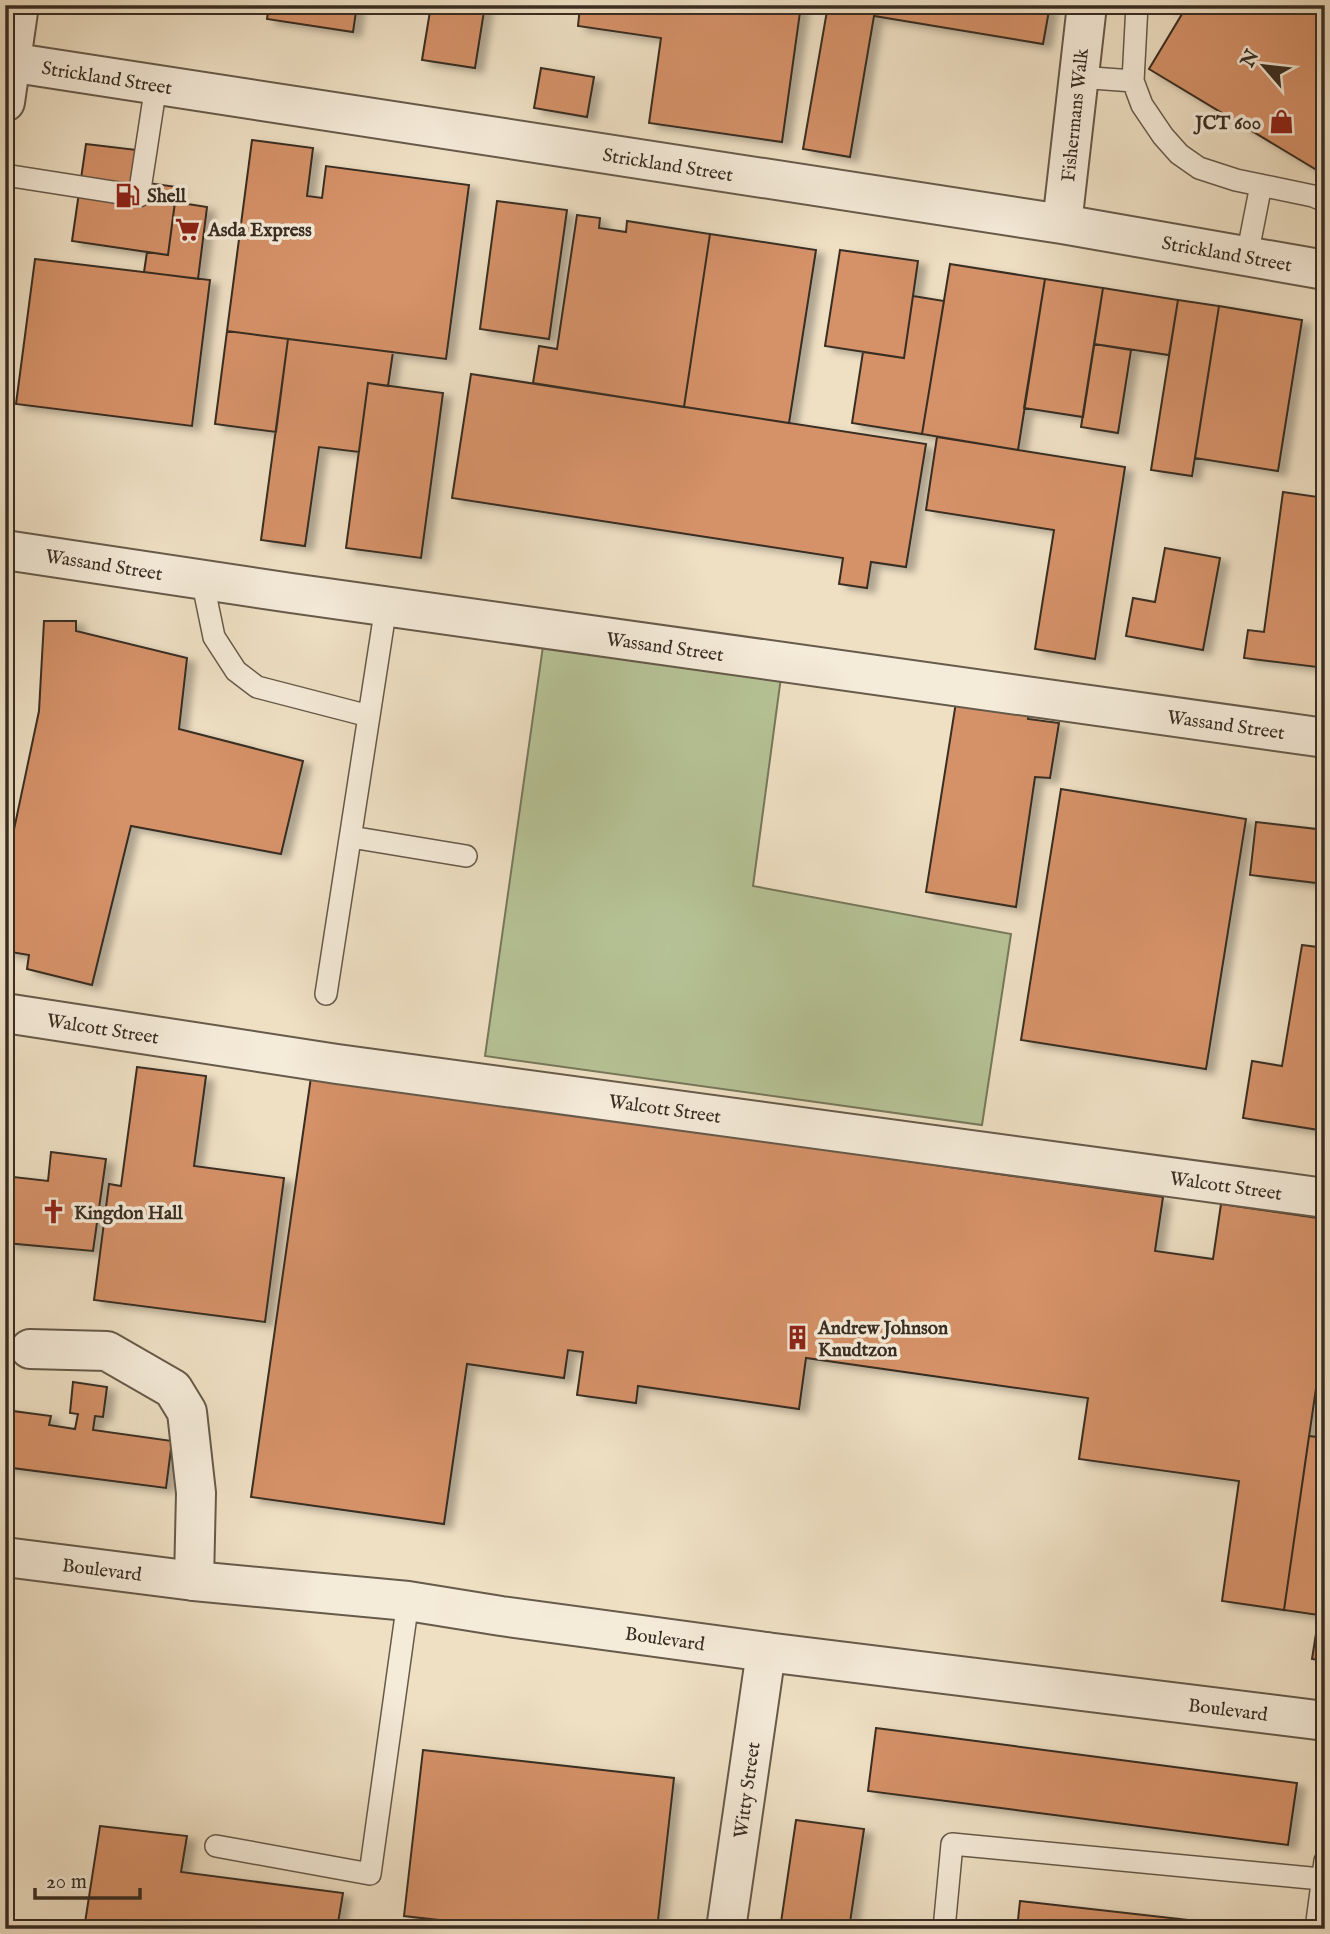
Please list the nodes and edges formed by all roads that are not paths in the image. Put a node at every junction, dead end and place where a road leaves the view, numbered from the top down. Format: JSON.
{"nodes":[{"id":1,"x":19,"y":5,"type":"edge"},
{"id":2,"x":1087,"y":5,"type":"edge"},
{"id":3,"x":1138,"y":5,"type":"edge"},
{"id":4,"x":9,"y":62,"type":"junction"},
{"id":5,"x":1079,"y":77,"type":"junction"},
{"id":6,"x":1133,"y":81,"type":"junction"},
{"id":7,"x":156,"y":85,"type":"junction"},
{"id":8,"x":5,"y":102,"type":"edge"},
{"id":9,"x":5,"y":175,"type":"edge"},
{"id":10,"x":1261,"y":186,"type":"junction"},
{"id":11,"x":1325,"y":201,"type":"edge"},
{"id":12,"x":1062,"y":224,"type":"junction"},
{"id":13,"x":1247,"y":256,"type":"junction"},
{"id":14,"x":1325,"y":270,"type":"edge"},
{"id":15,"x":5,"y":550,"type":"edge"},
{"id":16,"x":202,"y":579,"type":"junction"},
{"id":17,"x":386,"y":606,"type":"junction"},
{"id":18,"x":369,"y":716,"type":"junction"},
{"id":19,"x":1325,"y":738,"type":"edge"},
{"id":20,"x":351,"y":837,"type":"junction"},
{"id":21,"x":466,"y":856,"type":"dead end"},
{"id":22,"x":326,"y":995,"type":"dead end"},
{"id":23,"x":5,"y":1013,"type":"edge"},
{"id":24,"x":1325,"y":1198,"type":"edge"},
{"id":25,"x":30,"y":1349,"type":"dead end"},
{"id":26,"x":5,"y":1557,"type":"edge"},
{"id":27,"x":194,"y":1581,"type":"junction"},
{"id":28,"x":408,"y":1601,"type":"junction"},
{"id":29,"x":766,"y":1651,"type":"junction"},
{"id":30,"x":1325,"y":1721,"type":"edge"},
{"id":31,"x":216,"y":1846,"type":"dead end"},
{"id":32,"x":1323,"y":1870,"type":"edge"},
{"id":33,"x":726,"y":1929,"type":"edge"},
{"id":34,"x":944,"y":1929,"type":"edge"},
{"id":35,"x":1316,"y":1929,"type":"edge"}],
"edges":[{"from":1,"to":4,"type":"street"},
{"from":2,"to":5,"type":"street","name":"Fishermans Walk"},
{"from":3,"to":6,"type":"lane"},
{"from":4,"to":7,"type":"street","name":"Strickland Street"},
{"from":4,"to":8,"type":"street"},
{"from":5,"to":6,"type":"lane"},
{"from":5,"to":12,"type":"street","name":"Fishermans Walk"},
{"from":6,"to":10,"type":"lane"},
{"from":7,"to":9,"type":"lane"},
{"from":7,"to":12,"type":"street","name":"Strickland Street"},
{"from":10,"to":11,"type":"lane"},
{"from":10,"to":13,"type":"lane"},
{"from":12,"to":13,"type":"street","name":"Strickland Street"},
{"from":13,"to":14,"type":"street","name":"Strickland Street"},
{"from":15,"to":16,"type":"street","name":"Wassand Street"},
{"from":16,"to":17,"type":"street","name":"Wassand Street"},
{"from":16,"to":18,"type":"lane"},
{"from":17,"to":18,"type":"lane"},
{"from":17,"to":19,"type":"street","name":"Wassand Street"},
{"from":18,"to":20,"type":"lane"},
{"from":20,"to":21,"type":"lane"},
{"from":20,"to":22,"type":"lane"},
{"from":23,"to":24,"type":"street","name":"Walcott Street"},
{"from":25,"to":27,"type":"street"},
{"from":26,"to":27,"type":"street","name":"Boulevard"},
{"from":27,"to":28,"type":"street","name":"Boulevard"},
{"from":28,"to":29,"type":"street","name":"Boulevard"},
{"from":28,"to":31,"type":"lane"},
{"from":29,"to":30,"type":"street","name":"Boulevard"},
{"from":29,"to":33,"type":"street","name":"Witty Street"},
{"from":32,"to":34,"type":"lane"},
{"from":32,"to":35,"type":"lane"}]}
